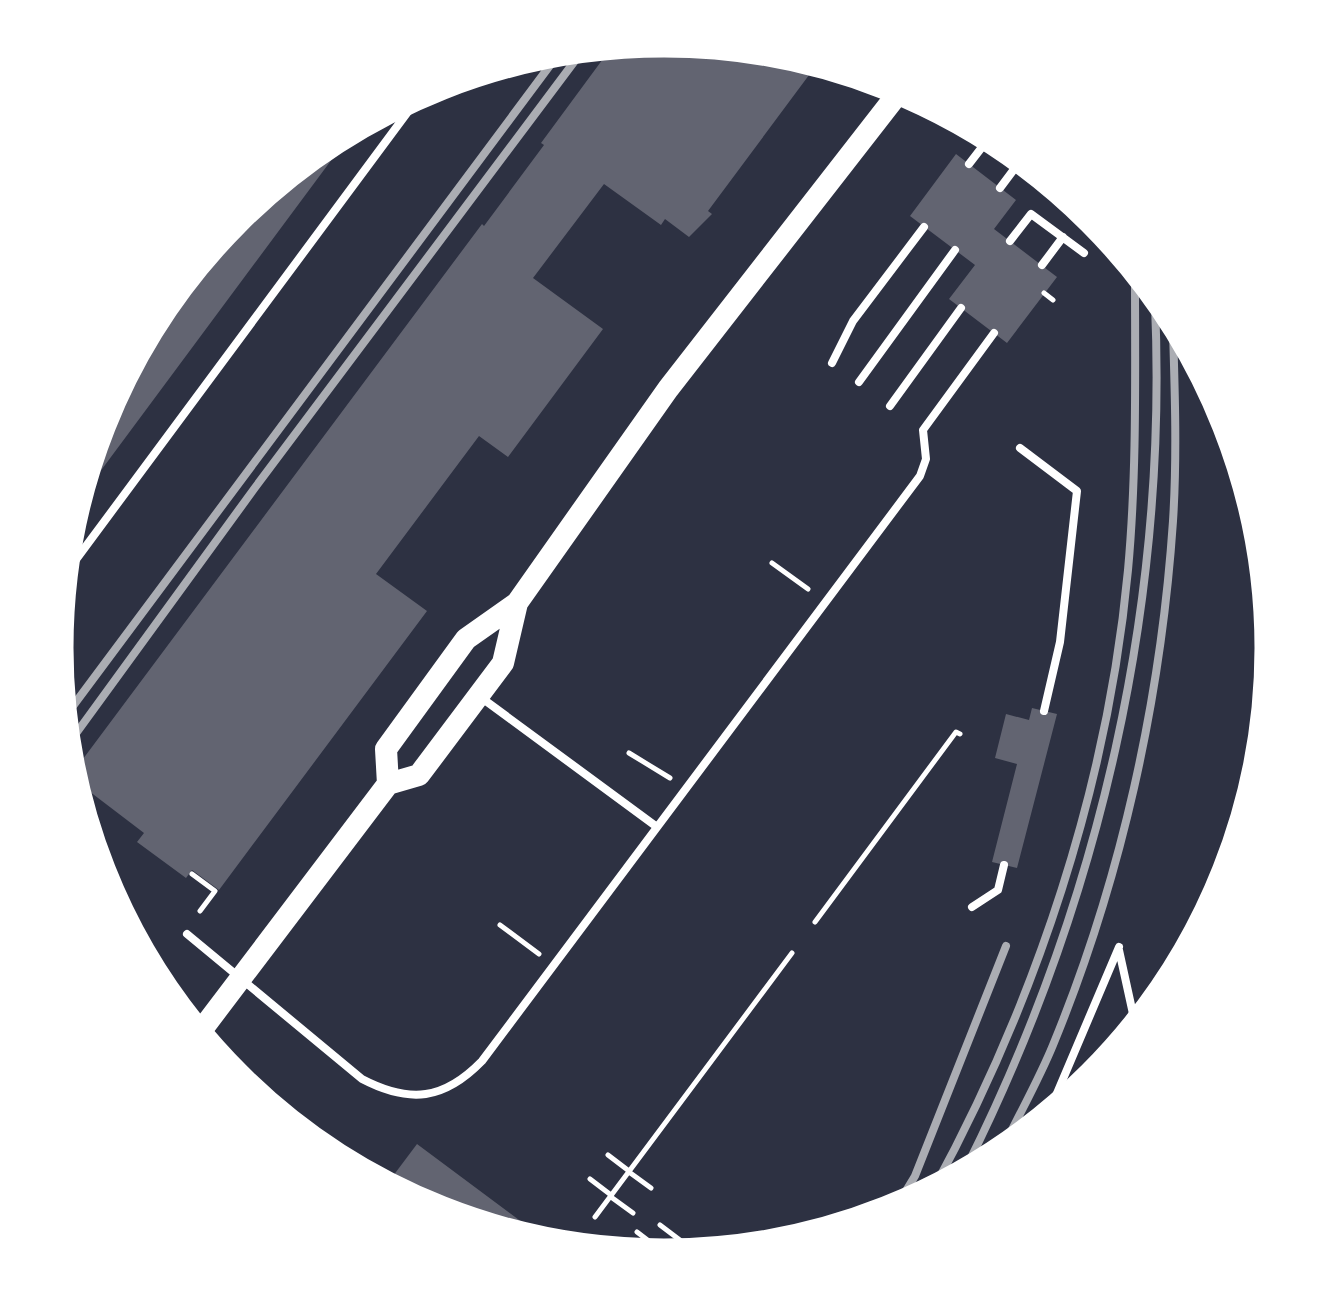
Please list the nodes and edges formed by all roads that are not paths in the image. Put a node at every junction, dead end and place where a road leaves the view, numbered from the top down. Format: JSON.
{"nodes":[{"id":1,"x":893,"y":101,"type":"edge"},
{"id":2,"x":406,"y":114,"type":"edge"},
{"id":3,"x":982,"y":148,"type":"edge"},
{"id":4,"x":969,"y":164,"type":"dead end"},
{"id":5,"x":1014,"y":169,"type":"edge"},
{"id":6,"x":1000,"y":188,"type":"dead end"},
{"id":7,"x":924,"y":227,"type":"dead end"},
{"id":8,"x":1063,"y":237,"type":"junction"},
{"id":9,"x":1010,"y":241,"type":"dead end"},
{"id":10,"x":954,"y":250,"type":"dead end"},
{"id":11,"x":1084,"y":253,"type":"dead end"},
{"id":12,"x":1042,"y":266,"type":"dead end"},
{"id":13,"x":961,"y":308,"type":"dead end"},
{"id":14,"x":994,"y":333,"type":"dead end"},
{"id":15,"x":832,"y":362,"type":"dead end"},
{"id":16,"x":858,"y":382,"type":"dead end"},
{"id":17,"x":890,"y":406,"type":"dead end"},
{"id":18,"x":1020,"y":448,"type":"dead end"},
{"id":19,"x":78,"y":558,"type":"edge"},
{"id":20,"x":517,"y":603,"type":"junction"},
{"id":21,"x":479,"y":696,"type":"junction"},
{"id":22,"x":1044,"y":710,"type":"dead end"},
{"id":23,"x":388,"y":784,"type":"junction"},
{"id":24,"x":657,"y":827,"type":"junction"},
{"id":25,"x":1004,"y":865,"type":"dead end"},
{"id":26,"x":972,"y":907,"type":"dead end"},
{"id":27,"x":187,"y":934,"type":"dead end"},
{"id":28,"x":238,"y":980,"type":"junction"},
{"id":29,"x":1132,"y":1014,"type":"edge"},
{"id":30,"x":206,"y":1024,"type":"edge"},
{"id":31,"x":1056,"y":1095,"type":"edge"}],
"edges":[{"from":1,"to":20,"type":"main road"},
{"from":2,"to":19,"type":"lane"},
{"from":3,"to":4,"type":"lane"},
{"from":5,"to":6,"type":"lane"},
{"from":7,"to":15,"type":"lane"},
{"from":8,"to":9,"type":"lane"},
{"from":8,"to":11,"type":"lane"},
{"from":8,"to":12,"type":"lane"},
{"from":10,"to":16,"type":"lane"},
{"from":13,"to":17,"type":"lane"},
{"from":14,"to":24,"type":"lane"},
{"from":18,"to":22,"type":"lane"},
{"from":20,"to":21,"type":"main road"},
{"from":20,"to":23,"type":"main road"},
{"from":21,"to":23,"type":"main road"},
{"from":21,"to":24,"type":"lane"},
{"from":23,"to":28,"type":"main road"},
{"from":24,"to":28,"type":"lane"},
{"from":25,"to":26,"type":"lane"},
{"from":27,"to":28,"type":"lane"},
{"from":28,"to":30,"type":"main road"},
{"from":29,"to":31,"type":"lane"}]}
